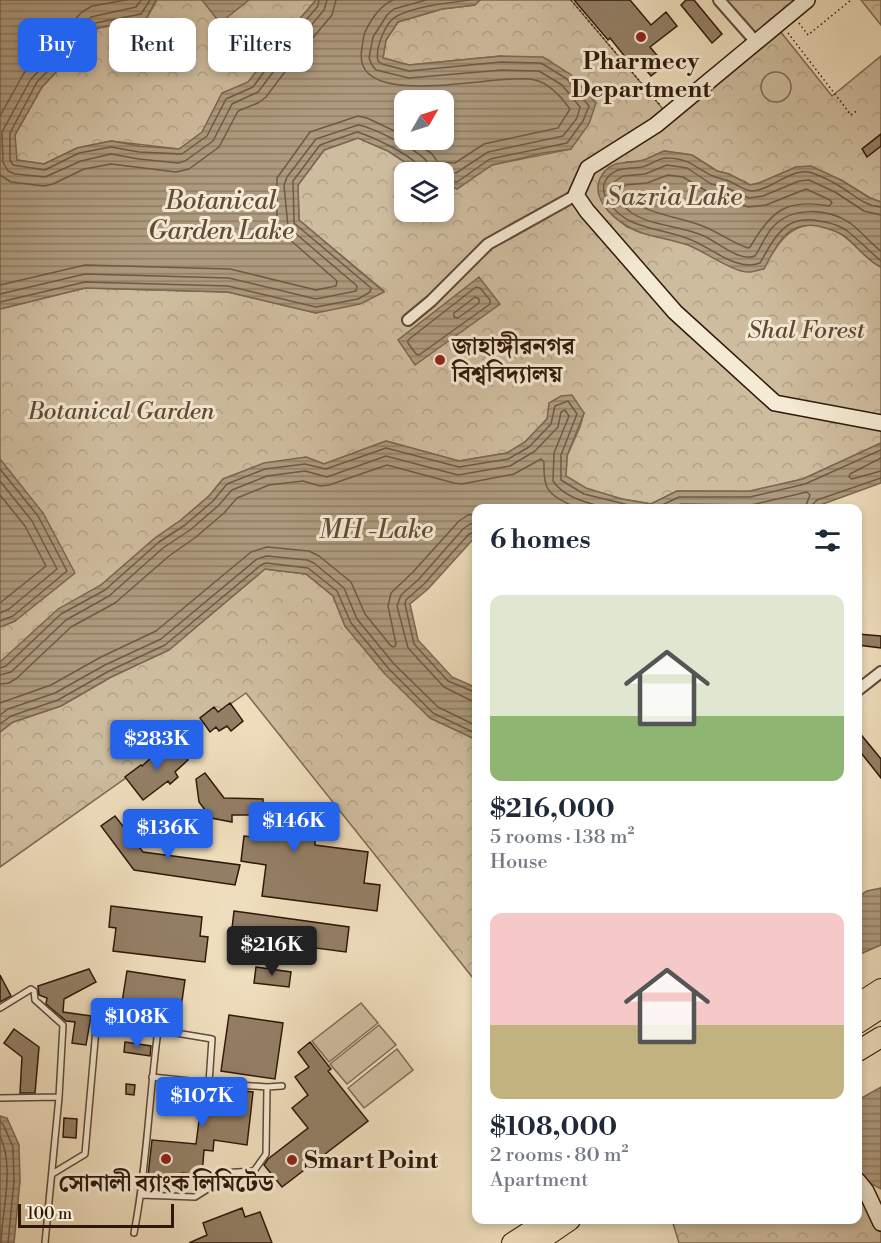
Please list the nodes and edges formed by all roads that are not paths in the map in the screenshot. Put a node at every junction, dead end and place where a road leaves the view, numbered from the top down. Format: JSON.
{"nodes":[{"id":1,"x":719,"y":0,"type":"edge"},
{"id":2,"x":807,"y":0,"type":"edge"},
{"id":3,"x":756,"y":42,"type":"junction"},
{"id":4,"x":576,"y":195,"type":"junction"},
{"id":5,"x":408,"y":320,"type":"dead end"},
{"id":6,"x":881,"y":423,"type":"edge"},
{"id":7,"x":881,"y":672,"type":"edge"},
{"id":8,"x":862,"y":687,"type":"edge"},
{"id":9,"x":881,"y":989,"type":"edge"},
{"id":10,"x":862,"y":1001,"type":"edge"},
{"id":11,"x":0,"y":1008,"type":"edge"},
{"id":12,"x":881,"y":1008,"type":"edge"},
{"id":13,"x":862,"y":1020,"type":"edge"},
{"id":14,"x":881,"y":1025,"type":"edge"},
{"id":15,"x":158,"y":1030,"type":"junction"},
{"id":16,"x":862,"y":1037,"type":"edge"},
{"id":17,"x":881,"y":1037,"type":"edge"},
{"id":18,"x":862,"y":1049,"type":"edge"},
{"id":19,"x":152,"y":1077,"type":"junction"},
{"id":20,"x":209,"y":1083,"type":"junction"},
{"id":21,"x":282,"y":1086,"type":"dead end"},
{"id":22,"x":267,"y":1087,"type":"junction"},
{"id":23,"x":59,"y":1097,"type":"junction"},
{"id":24,"x":0,"y":1098,"type":"edge"},
{"id":25,"x":52,"y":1174,"type":"junction"},
{"id":26,"x":862,"y":1186,"type":"edge"},
{"id":27,"x":141,"y":1195,"type":"junction"},
{"id":28,"x":881,"y":1223,"type":"edge"},
{"id":29,"x":529,"y":1224,"type":"edge"},
{"id":30,"x":542,"y":1224,"type":"edge"},
{"id":31,"x":564,"y":1224,"type":"edge"},
{"id":32,"x":134,"y":1233,"type":"dead end"},
{"id":33,"x":45,"y":1243,"type":"edge"},
{"id":34,"x":511,"y":1243,"type":"edge"},
{"id":35,"x":536,"y":1243,"type":"edge"}],
"edges":[{"from":1,"to":3,"type":"street"},
{"from":2,"to":3,"type":"street"},
{"from":3,"to":4,"type":"street"},
{"from":4,"to":5,"type":"street"},
{"from":4,"to":6,"type":"street"},
{"from":7,"to":8,"type":"street"},
{"from":9,"to":10,"type":"highway"},
{"from":11,"to":23,"type":"lane"},
{"from":12,"to":13,"type":"highway"},
{"from":14,"to":16,"type":"highway"},
{"from":15,"to":19,"type":"lane"},
{"from":15,"to":20,"type":"lane"},
{"from":15,"to":25,"type":"lane"},
{"from":17,"to":18,"type":"highway"},
{"from":19,"to":20,"type":"lane"},
{"from":19,"to":27,"type":"lane"},
{"from":20,"to":22,"type":"lane"},
{"from":21,"to":22,"type":"lane"},
{"from":22,"to":27,"type":"lane"},
{"from":23,"to":24,"type":"lane"},
{"from":23,"to":25,"type":"lane"},
{"from":25,"to":33,"type":"lane"},
{"from":26,"to":28,"type":"street"},
{"from":27,"to":32,"type":"lane"},
{"from":29,"to":34,"type":"highway"},
{"from":30,"to":34,"type":"highway"},
{"from":31,"to":35,"type":"highway"}]}
